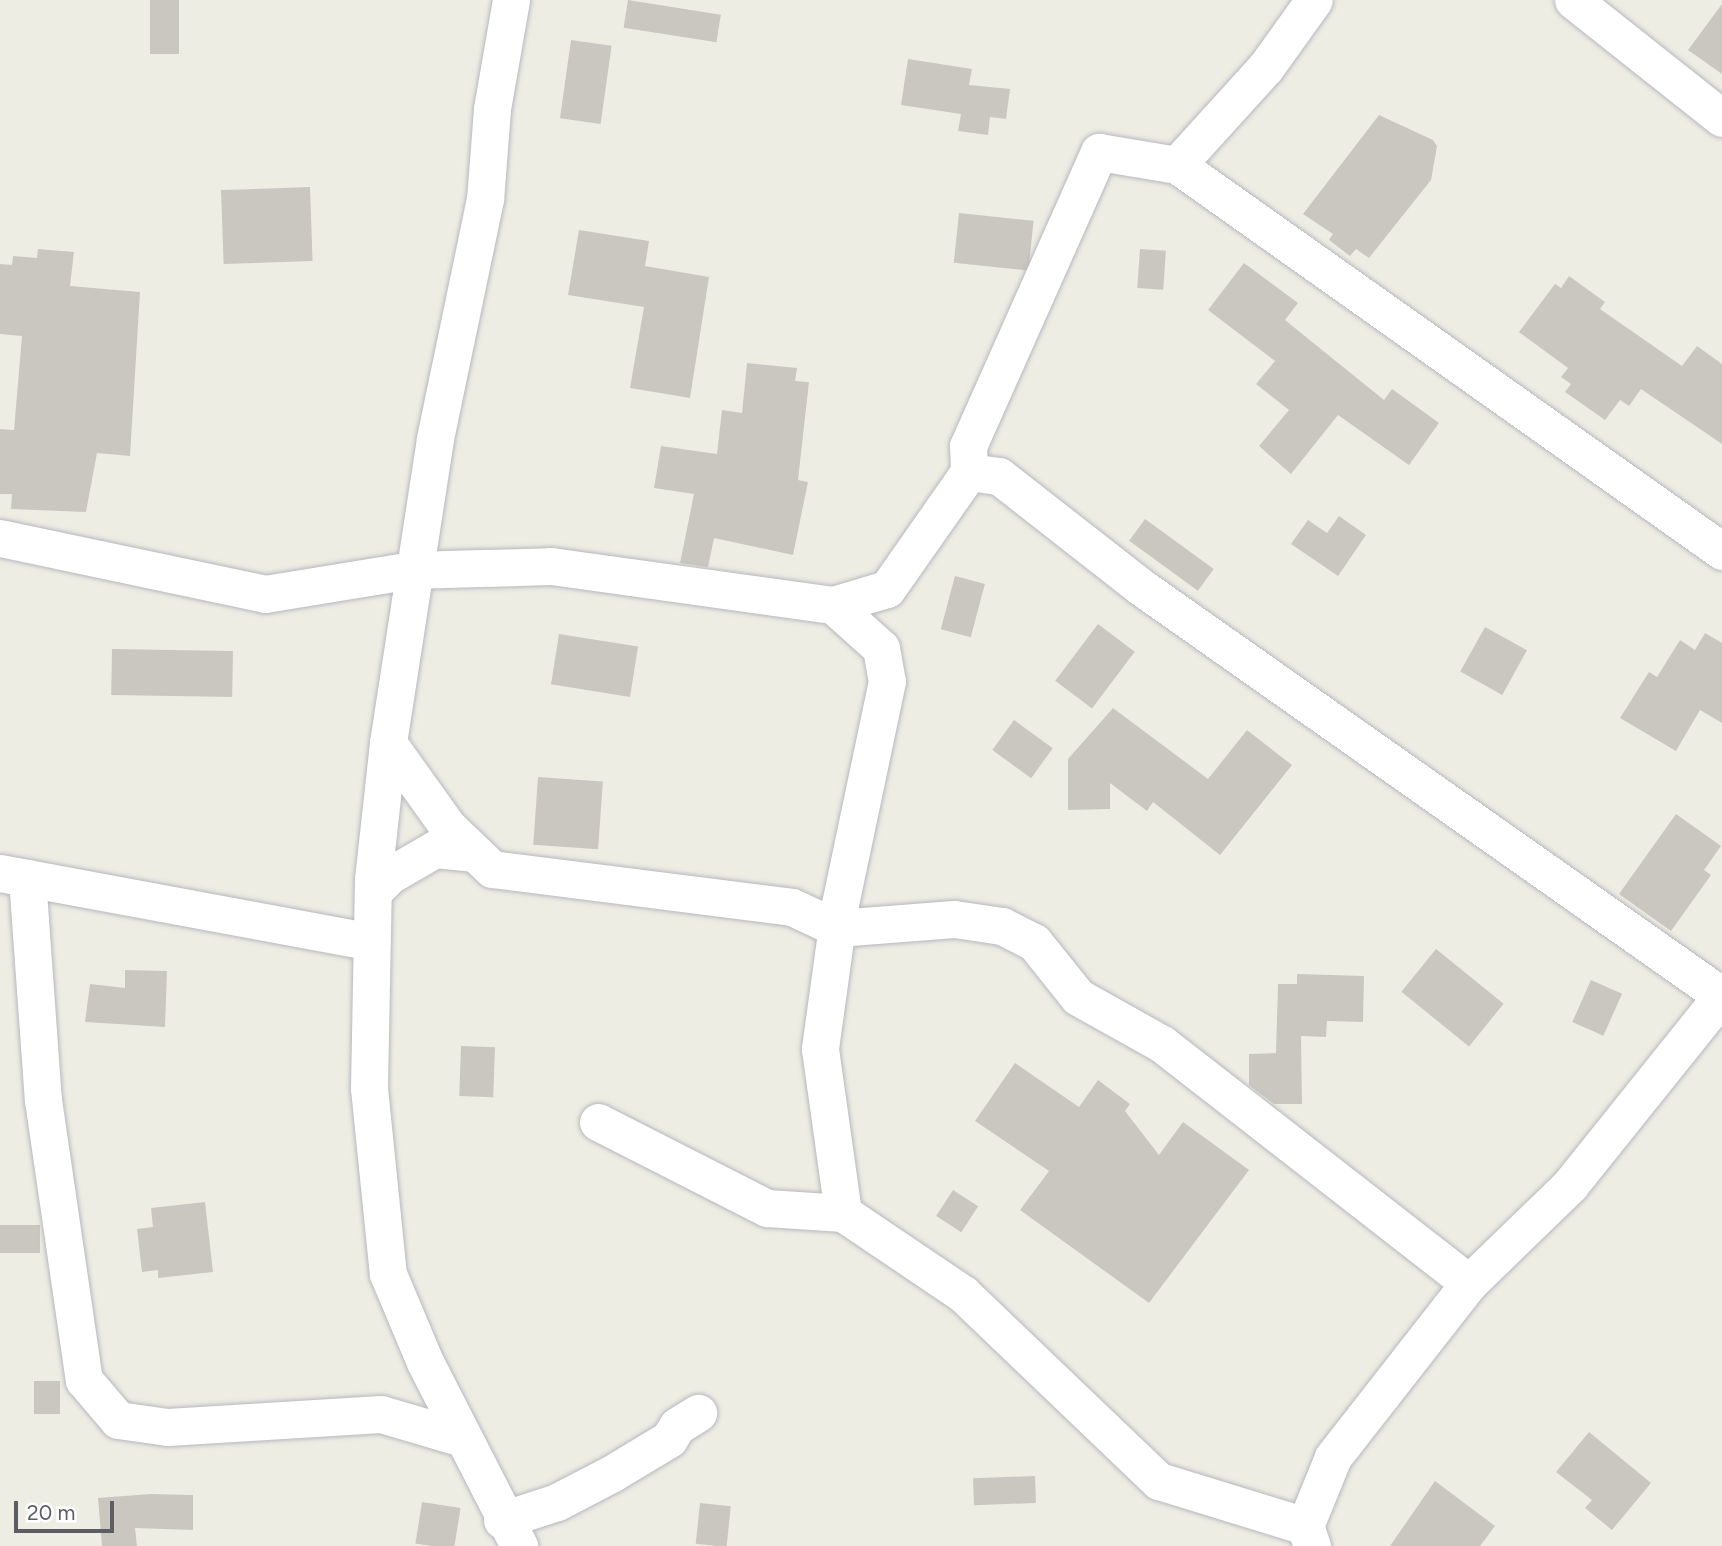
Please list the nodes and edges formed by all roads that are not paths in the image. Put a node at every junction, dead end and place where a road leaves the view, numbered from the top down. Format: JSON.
{"nodes":[{"id":1,"x":489,"y":0,"type":"edge"},
{"id":2,"x":511,"y":0,"type":"edge"},
{"id":3,"x":1314,"y":0,"type":"edge"},
{"id":4,"x":1573,"y":0,"type":"edge"},
{"id":5,"x":492,"y":108,"type":"junction"},
{"id":6,"x":1722,"y":118,"type":"edge"},
{"id":7,"x":1177,"y":165,"type":"junction"},
{"id":8,"x":969,"y":472,"type":"junction"},
{"id":9,"x":0,"y":538,"type":"edge"},
{"id":10,"x":1722,"y":551,"type":"edge"},
{"id":11,"x":412,"y":570,"type":"junction"},
{"id":12,"x":833,"y":606,"type":"junction"},
{"id":13,"x":388,"y":743,"type":"junction"},
{"id":14,"x":475,"y":853,"type":"junction"},
{"id":15,"x":13,"y":875,"type":"edge"},
{"id":16,"x":373,"y":892,"type":"junction"},
{"id":17,"x":836,"y":928,"type":"junction"},
{"id":18,"x":372,"y":942,"type":"junction"},
{"id":19,"x":1722,"y":996,"type":"edge"},
{"id":20,"x":598,"y":1122,"type":"dead end"},
{"id":21,"x":843,"y":1213,"type":"junction"},
{"id":22,"x":1469,"y":1283,"type":"junction"},
{"id":23,"x":698,"y":1413,"type":"dead end"},
{"id":24,"x":462,"y":1438,"type":"junction"},
{"id":25,"x":511,"y":1533,"type":"edge"},
{"id":26,"x":1308,"y":1536,"type":"edge"}],
"edges":[{"from":1,"to":5,"type":"street"},
{"from":2,"to":5,"type":"street"},
{"from":3,"to":7,"type":"street"},
{"from":4,"to":6,"type":"street"},
{"from":5,"to":11,"type":"street"},
{"from":7,"to":8,"type":"street"},
{"from":7,"to":10,"type":"street"},
{"from":8,"to":12,"type":"street"},
{"from":8,"to":19,"type":"street"},
{"from":9,"to":11,"type":"street"},
{"from":11,"to":12,"type":"street"},
{"from":11,"to":13,"type":"street"},
{"from":12,"to":17,"type":"street"},
{"from":13,"to":14,"type":"street"},
{"from":13,"to":16,"type":"street"},
{"from":14,"to":16,"type":"street"},
{"from":14,"to":17,"type":"street"},
{"from":15,"to":18,"type":"street"},
{"from":15,"to":24,"type":"street"},
{"from":16,"to":18,"type":"street"},
{"from":17,"to":21,"type":"street"},
{"from":17,"to":22,"type":"street"},
{"from":18,"to":24,"type":"street"},
{"from":19,"to":22,"type":"street"},
{"from":20,"to":21,"type":"street"},
{"from":21,"to":26,"type":"street"},
{"from":22,"to":26,"type":"street"},
{"from":23,"to":25,"type":"street"},
{"from":24,"to":25,"type":"street"}]}
